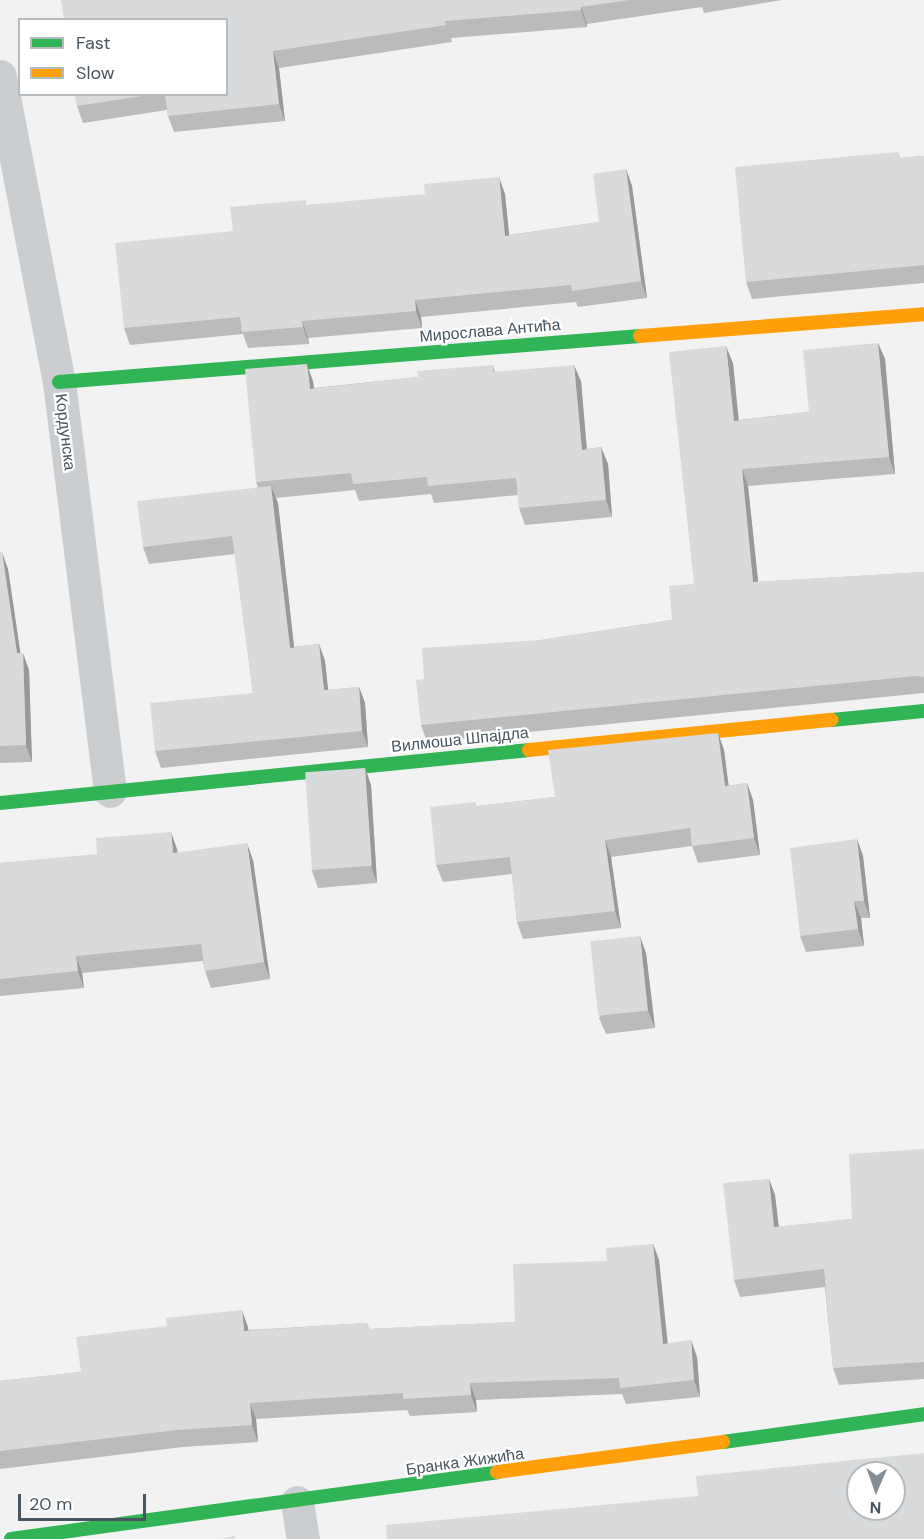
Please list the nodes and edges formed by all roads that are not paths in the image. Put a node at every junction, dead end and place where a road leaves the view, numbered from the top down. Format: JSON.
{"nodes":[{"id":1,"x":0,"y":76,"type":"edge"},
{"id":2,"x":924,"y":314,"type":"edge"},
{"id":3,"x":59,"y":382,"type":"junction"},
{"id":4,"x":924,"y":711,"type":"edge"},
{"id":5,"x":110,"y":791,"type":"junction"},
{"id":6,"x":0,"y":803,"type":"edge"},
{"id":7,"x":924,"y":1414,"type":"edge"},
{"id":8,"x":297,"y":1502,"type":"junction"},
{"id":9,"x":10,"y":1539,"type":"edge"},
{"id":10,"x":303,"y":1539,"type":"edge"}],
"edges":[{"from":1,"to":3,"type":"street","name":"Кордунска"},
{"from":2,"to":3,"type":"street","name":"Мирослава Антића"},
{"from":3,"to":5,"type":"street","name":"Кордунска"},
{"from":4,"to":5,"type":"street","name":"Вилмоша Шпајдла"},
{"from":5,"to":6,"type":"street","name":"Вилмоша Шпајдла"},
{"from":7,"to":8,"type":"street","name":"Бранка Жижића"},
{"from":8,"to":9,"type":"street","name":"Бранка Жижића"},
{"from":8,"to":10,"type":"street"}]}
